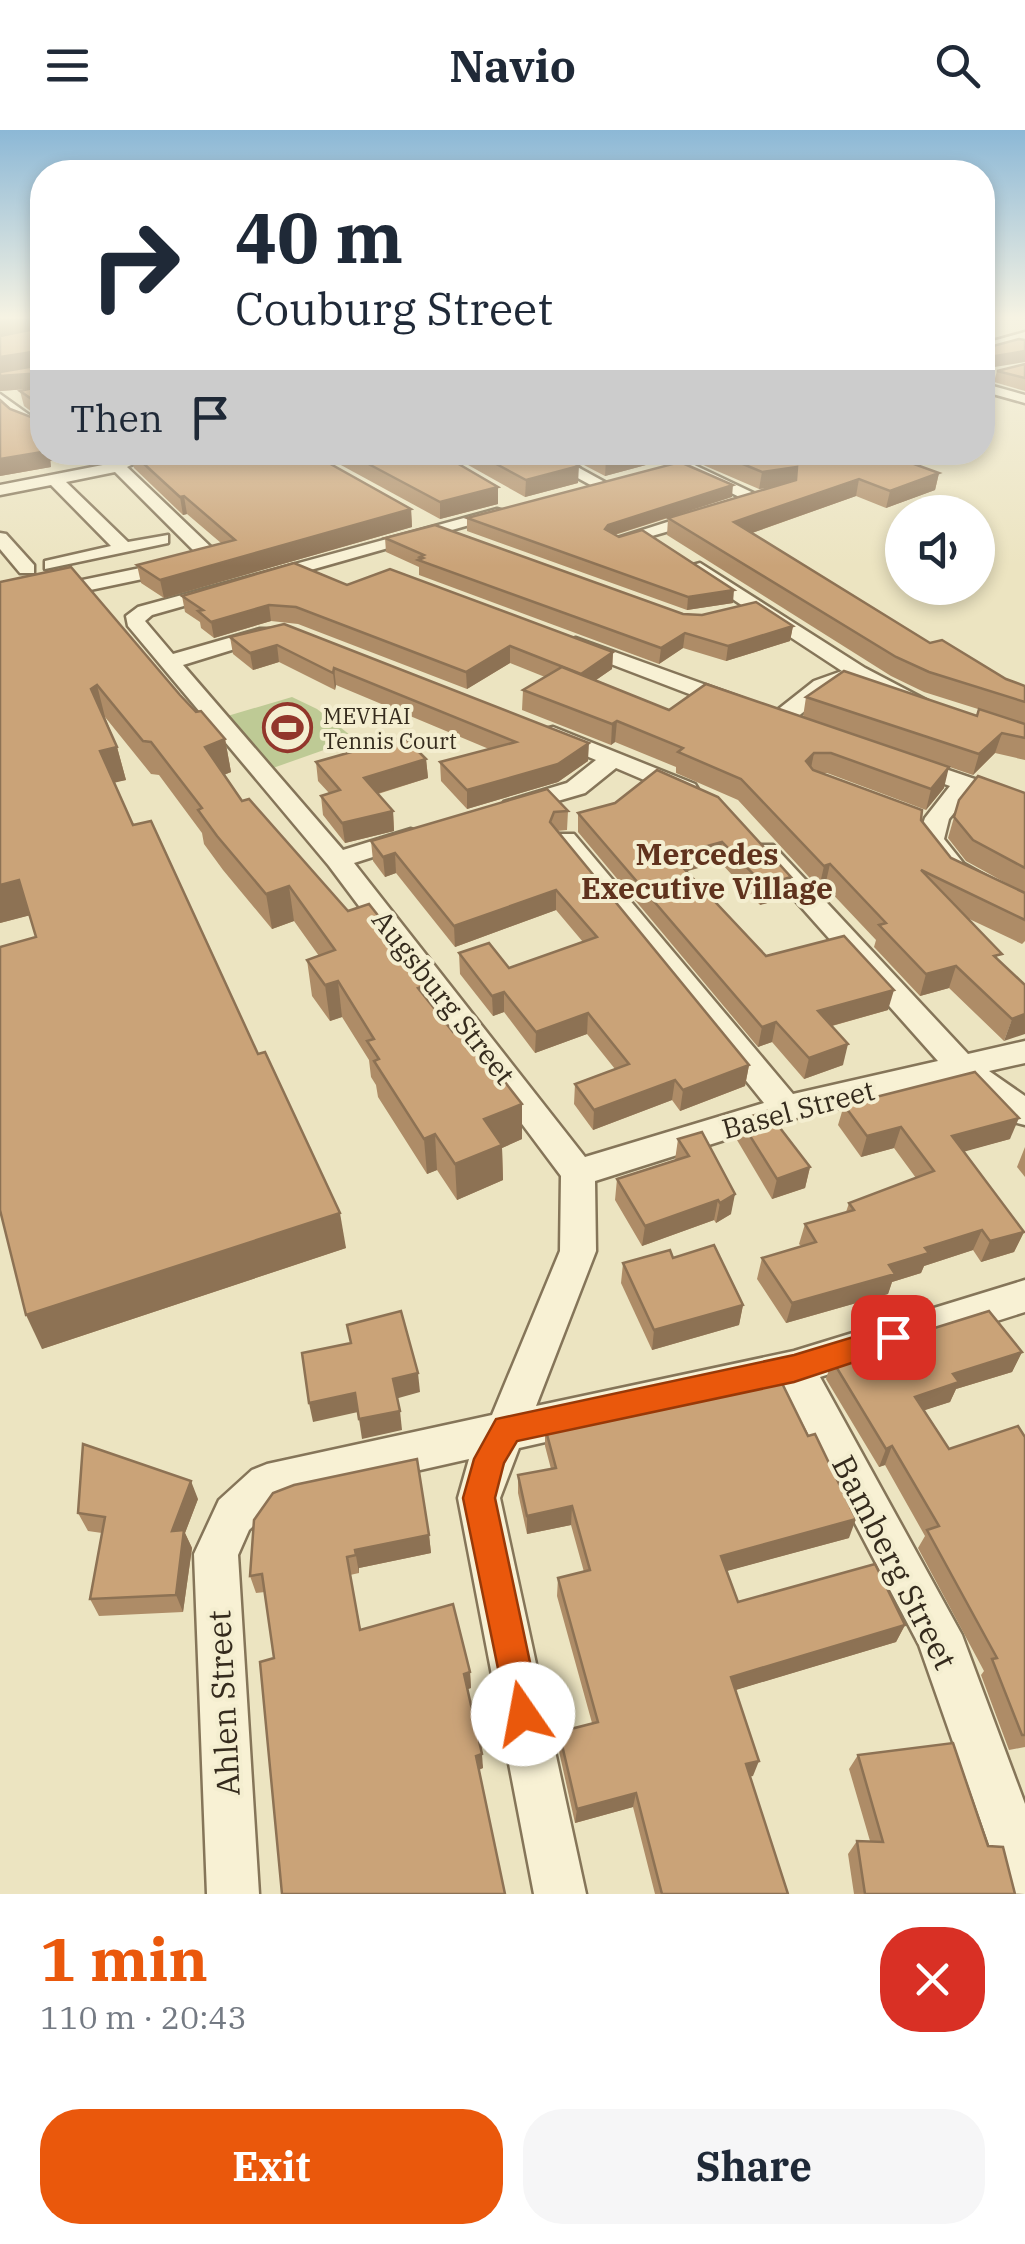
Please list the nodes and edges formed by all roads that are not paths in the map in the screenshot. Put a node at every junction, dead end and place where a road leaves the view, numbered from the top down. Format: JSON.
{"nodes":[{"id":1,"x":4,"y":401,"type":"edge"},
{"id":2,"x":30,"y":419,"type":"edge"},
{"id":3,"x":30,"y":428,"type":"edge"},
{"id":4,"x":12,"y":431,"type":"edge"},
{"id":5,"x":563,"y":465,"type":"edge"},
{"id":6,"x":677,"y":465,"type":"edge"},
{"id":7,"x":683,"y":465,"type":"edge"},
{"id":8,"x":118,"y":467,"type":"joint"},
{"id":9,"x":661,"y":470,"type":"edge"},
{"id":10,"x":54,"y":479,"type":"junction"},
{"id":11,"x":623,"y":480,"type":"edge"},
{"id":12,"x":604,"y":486,"type":"junction"},
{"id":13,"x":0,"y":490,"type":"edge"},
{"id":14,"x":572,"y":494,"type":"edge"},
{"id":15,"x":516,"y":503,"type":"edge"},
{"id":16,"x":738,"y":504,"type":"edge"},
{"id":17,"x":719,"y":510,"type":"edge"},
{"id":18,"x":431,"y":526,"type":"junction"},
{"id":19,"x":0,"y":538,"type":"edge"},
{"id":20,"x":162,"y":539,"type":"dead end"},
{"id":21,"x":617,"y":541,"type":"edge"},
{"id":22,"x":474,"y":543,"type":"edge"},
{"id":23,"x":662,"y":544,"type":"junction"},
{"id":24,"x":124,"y":548,"type":"junction"},
{"id":25,"x":340,"y":555,"type":"junction"},
{"id":26,"x":52,"y":565,"type":"dead end"},
{"id":27,"x":377,"y":569,"type":"edge"},
{"id":28,"x":0,"y":574,"type":"edge"},
{"id":29,"x":0,"y":603,"type":"edge"},
{"id":30,"x":290,"y":632,"type":"edge"},
{"id":31,"x":560,"y":638,"type":"edge"},
{"id":32,"x":169,"y":662,"type":"junction"},
{"id":33,"x":858,"y":672,"type":"junction"},
{"id":34,"x":932,"y":706,"type":"edge"},
{"id":35,"x":525,"y":722,"type":"edge"},
{"id":36,"x":614,"y":758,"type":"junction"},
{"id":37,"x":891,"y":758,"type":"edge"},
{"id":38,"x":966,"y":783,"type":"junction"},
{"id":39,"x":702,"y":796,"type":"edge"},
{"id":40,"x":1025,"y":804,"type":"edge"},
{"id":41,"x":484,"y":815,"type":"edge"},
{"id":42,"x":430,"y":832,"type":"edge"},
{"id":43,"x":753,"y":837,"type":"edge"},
{"id":44,"x":565,"y":839,"type":"edge"},
{"id":45,"x":338,"y":860,"type":"junction"},
{"id":46,"x":1025,"y":909,"type":"edge"},
{"id":47,"x":1025,"y":1052,"type":"edge"},
{"id":48,"x":962,"y":1068,"type":"junction"},
{"id":49,"x":786,"y":1108,"type":"junction"},
{"id":50,"x":1025,"y":1113,"type":"edge"},
{"id":51,"x":578,"y":1174,"type":"junction"},
{"id":52,"x":1025,"y":1296,"type":"edge"},
{"id":53,"x":794,"y":1368,"type":"junction"},
{"id":54,"x":507,"y":1429,"type":"junction"},
{"id":55,"x":1025,"y":1874,"type":"edge"},
{"id":56,"x":233,"y":1894,"type":"edge"},
{"id":57,"x":560,"y":1894,"type":"edge"}],
"edges":[{"from":1,"to":2,"type":"street"},
{"from":3,"to":4,"type":"street"},
{"from":5,"to":12,"type":"street"},
{"from":6,"to":9,"type":"street"},
{"from":7,"to":16,"type":"street"},
{"from":8,"to":10,"type":"street"},
{"from":8,"to":29,"type":"street"},
{"from":10,"to":13,"type":"street"},
{"from":10,"to":24,"type":"street"},
{"from":11,"to":12,"type":"street"},
{"from":12,"to":14,"type":"street"},
{"from":15,"to":18,"type":"street"},
{"from":17,"to":23,"type":"street"},
{"from":18,"to":22,"type":"street"},
{"from":18,"to":25,"type":"street"},
{"from":19,"to":28,"type":"street"},
{"from":20,"to":24,"type":"street"},
{"from":21,"to":23,"type":"street"},
{"from":23,"to":33,"type":"street"},
{"from":24,"to":26,"type":"street"},
{"from":25,"to":27,"type":"street"},
{"from":25,"to":32,"type":"street","name":"Augsburg Street"},
{"from":30,"to":32,"type":"street"},
{"from":31,"to":33,"type":"street"},
{"from":32,"to":45,"type":"street","name":"Augsburg Street"},
{"from":33,"to":34,"type":"street"},
{"from":35,"to":36,"type":"street"},
{"from":36,"to":39,"type":"street"},
{"from":36,"to":41,"type":"street"},
{"from":37,"to":38,"type":"street"},
{"from":38,"to":40,"type":"street"},
{"from":38,"to":46,"type":"street"},
{"from":42,"to":45,"type":"street"},
{"from":43,"to":48,"type":"street"},
{"from":44,"to":49,"type":"street"},
{"from":45,"to":51,"type":"street","name":"Augsburg Street"},
{"from":47,"to":48,"type":"street","name":"Basel Street"},
{"from":48,"to":49,"type":"street","name":"Basel Street"},
{"from":48,"to":50,"type":"street"},
{"from":49,"to":51,"type":"street","name":"Basel Street"},
{"from":51,"to":54,"type":"street"},
{"from":52,"to":53,"type":"street"},
{"from":53,"to":54,"type":"street"},
{"from":53,"to":55,"type":"street","name":"Bamberg Street"},
{"from":54,"to":56,"type":"street","name":"Ahlen Street"},
{"from":54,"to":57,"type":"street"}]}
